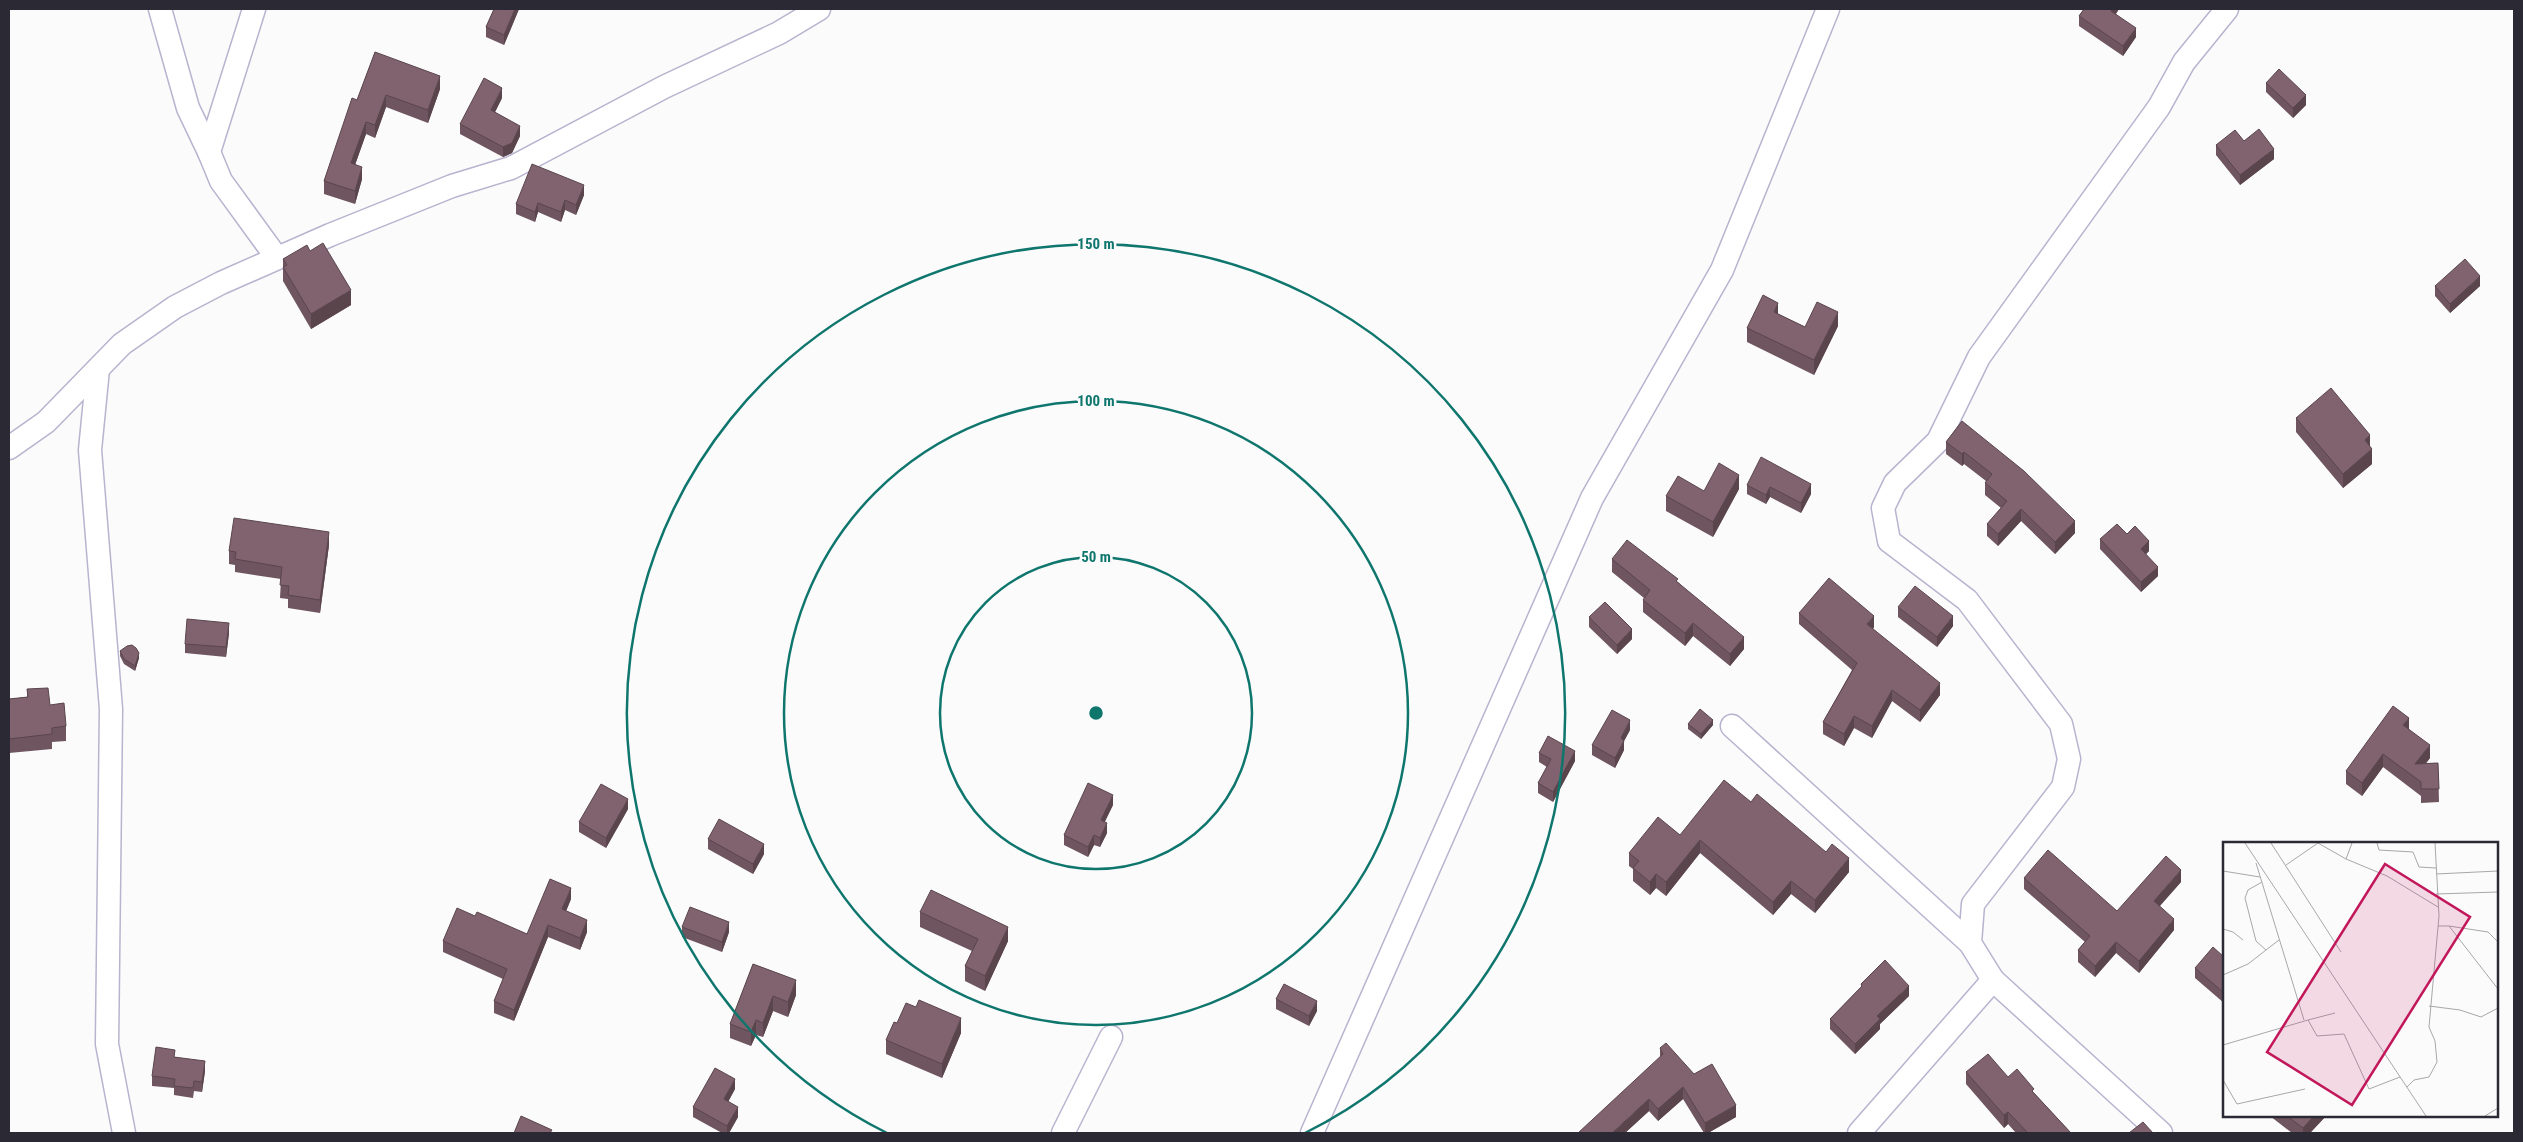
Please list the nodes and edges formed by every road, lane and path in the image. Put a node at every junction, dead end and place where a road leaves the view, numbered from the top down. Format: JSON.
{"nodes":[{"id":1,"x":160,"y":9,"type":"edge"},
{"id":2,"x":254,"y":9,"type":"edge"},
{"id":3,"x":819,"y":9,"type":"edge"},
{"id":4,"x":1828,"y":9,"type":"edge"},
{"id":5,"x":2227,"y":9,"type":"edge"},
{"id":6,"x":209,"y":152,"type":"junction"},
{"id":7,"x":277,"y":258,"type":"junction"},
{"id":8,"x":98,"y":370,"type":"junction"},
{"id":9,"x":9,"y":448,"type":"edge"},
{"id":10,"x":1732,"y":726,"type":"dead end"},
{"id":11,"x":1970,"y":943,"type":"junction"},
{"id":12,"x":1993,"y":980,"type":"junction"},
{"id":13,"x":1111,"y":1037,"type":"dead end"},
{"id":14,"x":124,"y":1133,"type":"edge"},
{"id":15,"x":1063,"y":1133,"type":"edge"},
{"id":16,"x":1312,"y":1133,"type":"edge"},
{"id":17,"x":1859,"y":1133,"type":"edge"},
{"id":18,"x":2162,"y":1133,"type":"edge"}],
"edges":[{"from":1,"to":6,"type":"street"},
{"from":2,"to":6,"type":"street"},
{"from":3,"to":7,"type":"street"},
{"from":4,"to":16,"type":"street"},
{"from":5,"to":11,"type":"street"},
{"from":6,"to":7,"type":"street"},
{"from":7,"to":8,"type":"street"},
{"from":8,"to":9,"type":"street"},
{"from":8,"to":14,"type":"street"},
{"from":10,"to":11,"type":"street"},
{"from":11,"to":12,"type":"street"},
{"from":12,"to":17,"type":"street"},
{"from":12,"to":18,"type":"street"},
{"from":13,"to":15,"type":"street"}]}
